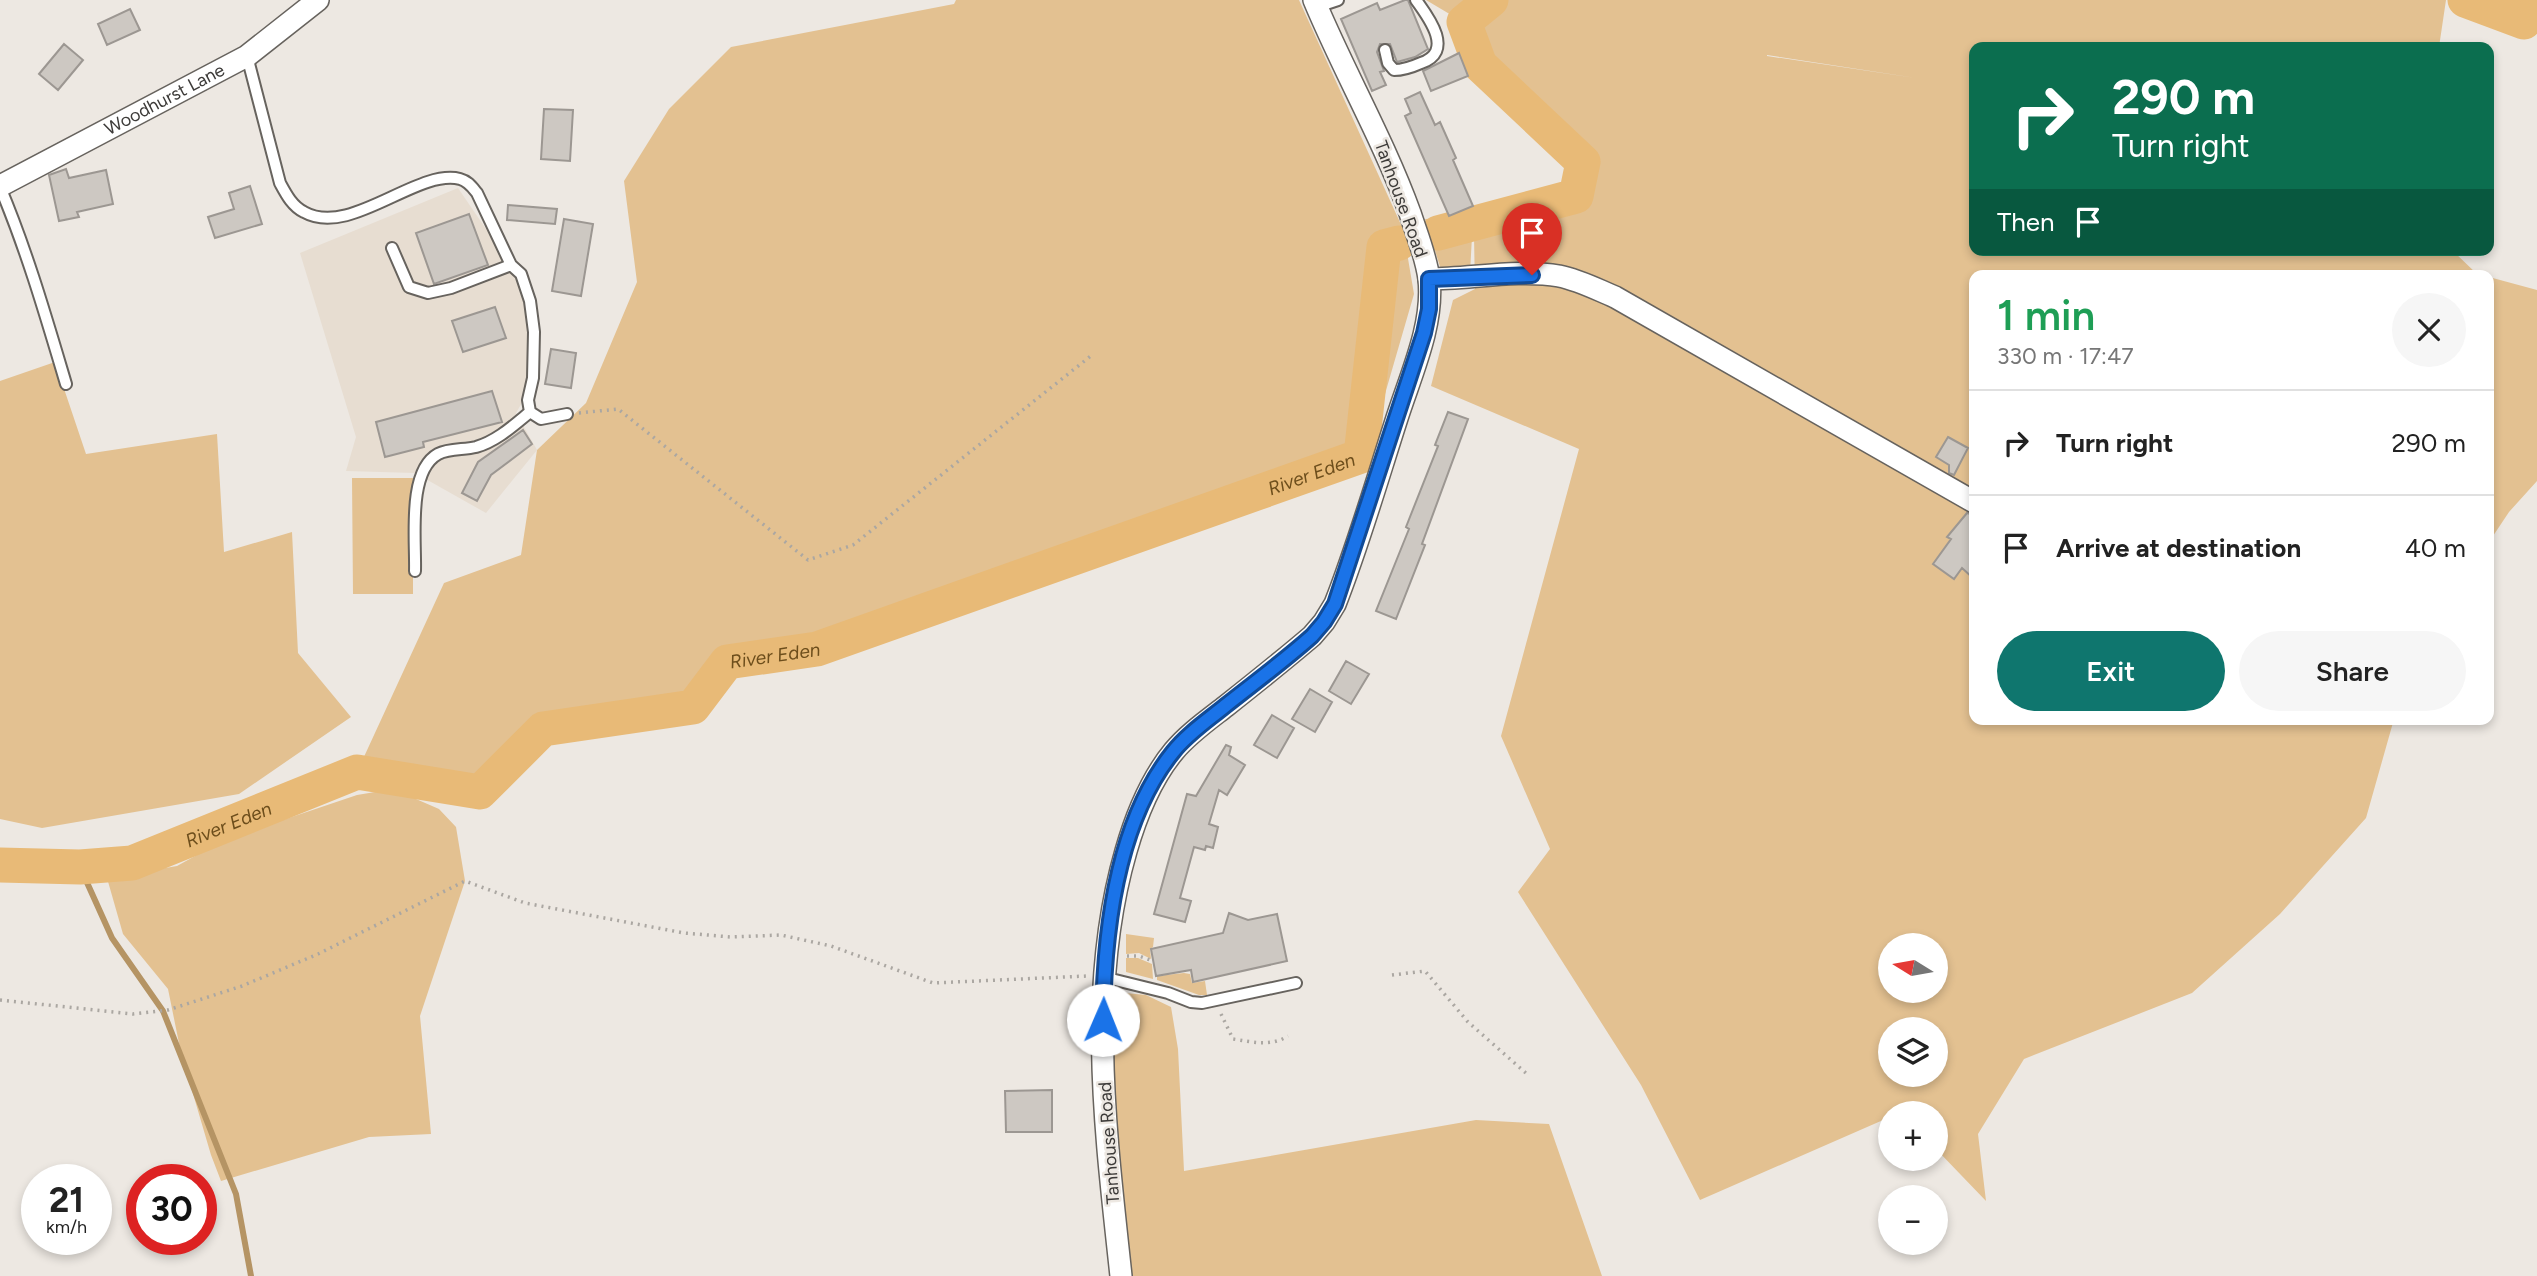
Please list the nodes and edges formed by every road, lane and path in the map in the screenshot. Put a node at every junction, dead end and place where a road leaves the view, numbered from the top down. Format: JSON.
{"nodes":[{"id":1,"x":318,"y":0,"type":"edge"},
{"id":2,"x":1338,"y":0,"type":"edge"},
{"id":3,"x":1416,"y":0,"type":"edge"},
{"id":4,"x":1316,"y":3,"type":"edge"},
{"id":5,"x":1385,"y":50,"type":"dead end"},
{"id":6,"x":247,"y":56,"type":"junction"},
{"id":7,"x":0,"y":187,"type":"edge"},
{"id":8,"x":392,"y":248,"type":"dead end"},
{"id":9,"x":510,"y":265,"type":"junction"},
{"id":10,"x":1429,"y":279,"type":"junction"},
{"id":11,"x":1092,"y":355,"type":"dead end"},
{"id":12,"x":66,"y":384,"type":"dead end"},
{"id":13,"x":530,"y":412,"type":"junction"},
{"id":14,"x":567,"y":414,"type":"joint"},
{"id":15,"x":1969,"y":499,"type":"edge"},
{"id":16,"x":415,"y":571,"type":"dead end"},
{"id":17,"x":1153,"y":961,"type":"dead end"},
{"id":18,"x":1392,"y":975,"type":"dead end"},
{"id":19,"x":1104,"y":978,"type":"junction"},
{"id":20,"x":1296,"y":983,"type":"dead end"},
{"id":21,"x":0,"y":1000,"type":"edge"},
{"id":22,"x":1215,"y":1001,"type":"junction"},
{"id":23,"x":1288,"y":1036,"type":"dead end"},
{"id":24,"x":1527,"y":1074,"type":"dead end"},
{"id":25,"x":1121,"y":1276,"type":"edge"}],
"edges":[{"from":1,"to":6,"type":"street","name":"Woodhurst Lane"},
{"from":2,"to":4,"type":"lane"},
{"from":3,"to":5,"type":"lane"},
{"from":4,"to":10,"type":"street","name":"Tanhouse Road"},
{"from":6,"to":7,"type":"street","name":"Woodhurst Lane"},
{"from":6,"to":9,"type":"lane"},
{"from":7,"to":12,"type":"lane"},
{"from":8,"to":9,"type":"lane"},
{"from":9,"to":13,"type":"lane"},
{"from":10,"to":15,"type":"street"},
{"from":10,"to":19,"type":"street","name":"Tanhouse Road"},
{"from":11,"to":14,"type":"path"},
{"from":13,"to":14,"type":"lane"},
{"from":13,"to":16,"type":"lane"},
{"from":17,"to":19,"type":"path"},
{"from":18,"to":24,"type":"path"},
{"from":19,"to":21,"type":"path"},
{"from":19,"to":22,"type":"lane"},
{"from":19,"to":25,"type":"street","name":"Tanhouse Road"},
{"from":20,"to":22,"type":"lane"},
{"from":22,"to":23,"type":"path"}]}
